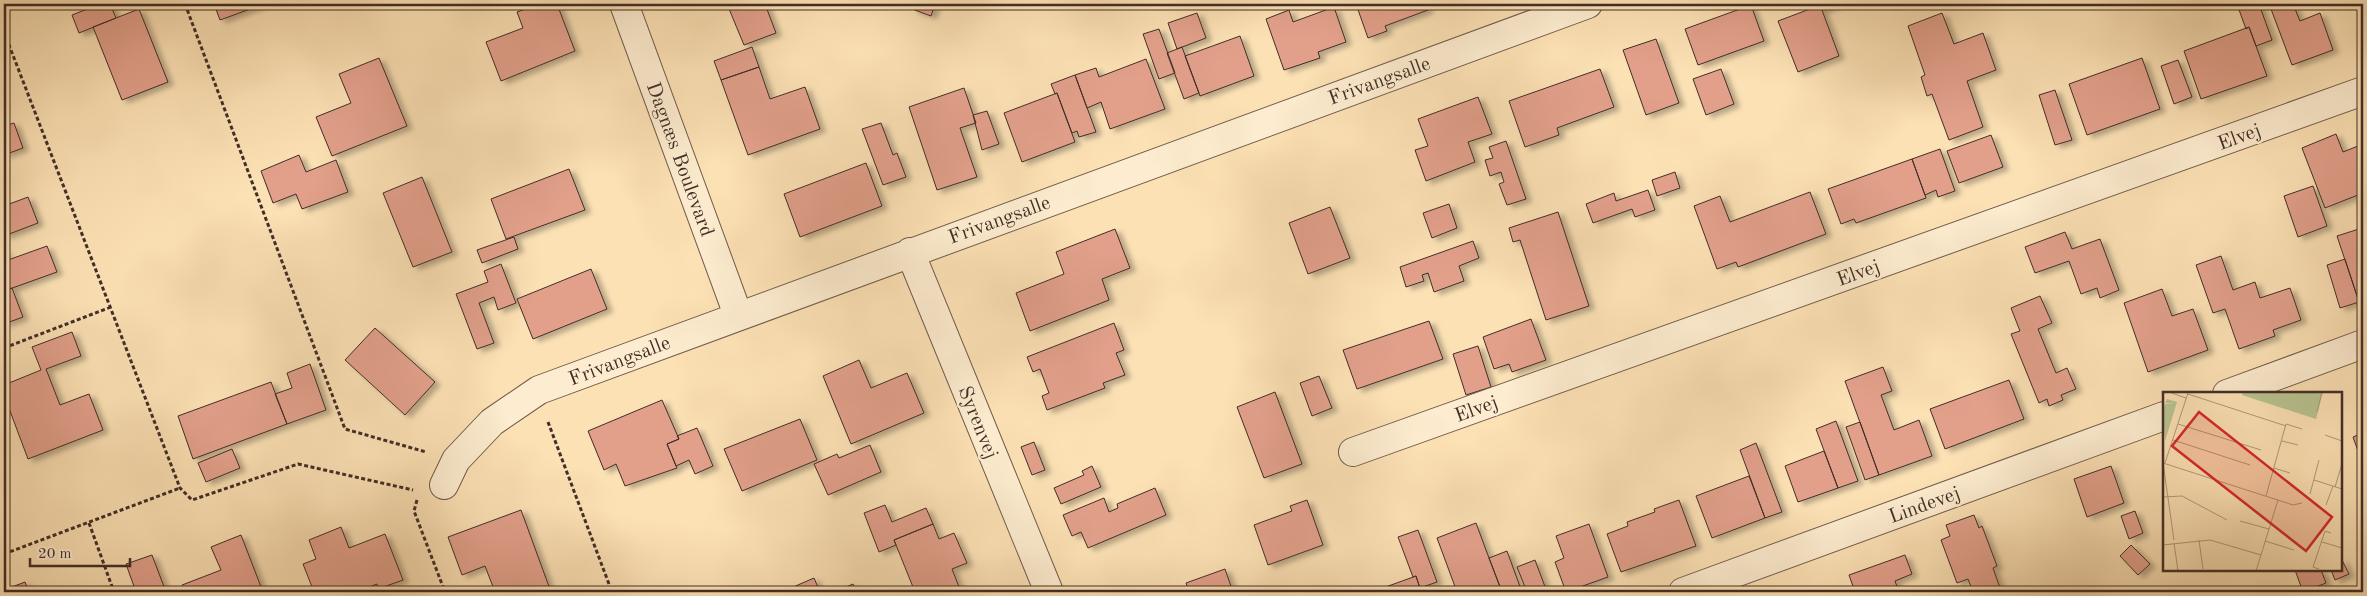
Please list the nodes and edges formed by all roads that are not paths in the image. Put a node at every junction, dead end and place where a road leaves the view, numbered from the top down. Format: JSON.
{"nodes":[{"id":1,"x":624,"y":4,"type":"edge"},
{"id":2,"x":1588,"y":4,"type":"edge"},
{"id":3,"x":2363,"y":91,"type":"edge"},
{"id":4,"x":910,"y":252,"type":"junction"},
{"id":5,"x":738,"y":315,"type":"junction"},
{"id":6,"x":2363,"y":344,"type":"edge"},
{"id":7,"x":2232,"y":392,"type":"edge"},
{"id":8,"x":2163,"y":416,"type":"edge"},
{"id":9,"x":1352,"y":452,"type":"dead end"},
{"id":10,"x":444,"y":485,"type":"dead end"},
{"id":11,"x":1049,"y":592,"type":"edge"},
{"id":12,"x":1683,"y":592,"type":"edge"}],
"edges":[{"from":1,"to":5,"type":"street","name":"Dagnæs Boulevard"},
{"from":2,"to":4,"type":"street","name":"Frivangsalle"},
{"from":3,"to":9,"type":"street","name":"Elvej"},
{"from":4,"to":5,"type":"street","name":"Frivangsalle"},
{"from":4,"to":11,"type":"street","name":"Syrenvej"},
{"from":5,"to":10,"type":"street","name":"Frivangsalle"},
{"from":6,"to":7,"type":"street"},
{"from":8,"to":12,"type":"street","name":"Lindevej"}]}
